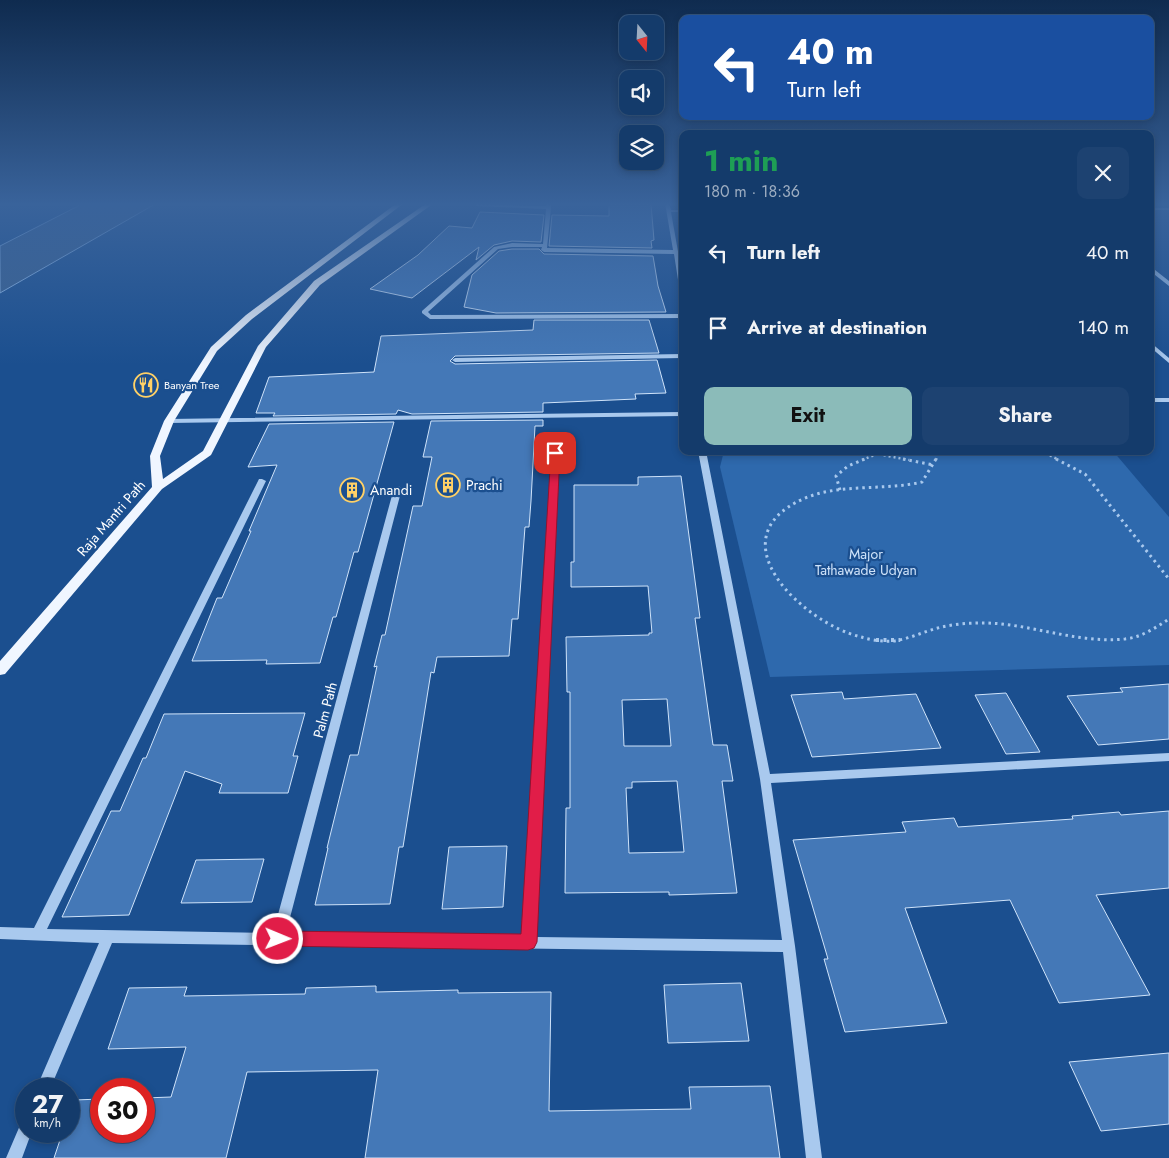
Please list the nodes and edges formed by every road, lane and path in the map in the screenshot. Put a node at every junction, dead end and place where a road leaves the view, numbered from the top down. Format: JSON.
{"nodes":[{"id":1,"x":327,"y":257,"type":"edge"},
{"id":2,"x":355,"y":257,"type":"edge"},
{"id":3,"x":486,"y":257,"type":"edge"},
{"id":4,"x":1154,"y":271,"type":"edge"},
{"id":5,"x":1169,"y":284,"type":"edge"},
{"id":6,"x":679,"y":316,"type":"edge"},
{"id":7,"x":1154,"y":348,"type":"edge"},
{"id":8,"x":679,"y":356,"type":"edge"},
{"id":9,"x":455,"y":360,"type":"dead end"},
{"id":10,"x":1169,"y":361,"type":"edge"},
{"id":11,"x":1154,"y":400,"type":"edge"},
{"id":12,"x":1169,"y":400,"type":"edge"},
{"id":13,"x":679,"y":414,"type":"edge"},
{"id":14,"x":222,"y":420,"type":"junction"},
{"id":15,"x":169,"y":421,"type":"junction"},
{"id":16,"x":555,"y":453,"type":"dead end"},
{"id":17,"x":703,"y":455,"type":"edge"},
{"id":18,"x":872,"y":455,"type":"edge"},
{"id":19,"x":886,"y":455,"type":"edge"},
{"id":20,"x":937,"y":455,"type":"edge"},
{"id":21,"x":1049,"y":455,"type":"edge"},
{"id":22,"x":934,"y":465,"type":"junction"},
{"id":23,"x":262,"y":481,"type":"dead end"},
{"id":24,"x":158,"y":487,"type":"junction"},
{"id":25,"x":398,"y":488,"type":"dead end"},
{"id":26,"x":840,"y":490,"type":"junction"},
{"id":27,"x":1169,"y":579,"type":"edge"},
{"id":28,"x":1169,"y":620,"type":"edge"},
{"id":29,"x":0,"y":670,"type":"edge"},
{"id":30,"x":1169,"y":757,"type":"edge"},
{"id":31,"x":765,"y":779,"type":"junction"},
{"id":32,"x":0,"y":933,"type":"edge"},
{"id":33,"x":37,"y":935,"type":"junction"},
{"id":34,"x":108,"y":937,"type":"junction"},
{"id":35,"x":278,"y":939,"type":"junction"},
{"id":36,"x":528,"y":942,"type":"junction"},
{"id":37,"x":789,"y":946,"type":"junction"},
{"id":38,"x":48,"y":1078,"type":"edge"},
{"id":39,"x":20,"y":1143,"type":"edge"},
{"id":40,"x":14,"y":1158,"type":"edge"},
{"id":41,"x":814,"y":1158,"type":"edge"}],
"edges":[{"from":1,"to":15,"type":"main road"},
{"from":2,"to":14,"type":"main road","name":"Raja Mantri Path"},
{"from":3,"to":6,"type":"street"},
{"from":4,"to":5,"type":"street"},
{"from":7,"to":10,"type":"street"},
{"from":8,"to":9,"type":"street"},
{"from":11,"to":12,"type":"street"},
{"from":13,"to":14,"type":"street"},
{"from":14,"to":15,"type":"street"},
{"from":14,"to":24,"type":"main road","name":"Raja Mantri Path"},
{"from":15,"to":24,"type":"main road"},
{"from":16,"to":36,"type":"street"},
{"from":17,"to":31,"type":"street"},
{"from":18,"to":26,"type":"path"},
{"from":19,"to":22,"type":"path"},
{"from":20,"to":22,"type":"path"},
{"from":21,"to":27,"type":"path"},
{"from":22,"to":26,"type":"path"},
{"from":23,"to":33,"type":"street"},
{"from":24,"to":29,"type":"main road","name":"Raja Mantri Path"},
{"from":25,"to":35,"type":"street","name":"Palm Path"},
{"from":26,"to":28,"type":"path"},
{"from":30,"to":31,"type":"street"},
{"from":31,"to":37,"type":"street"},
{"from":32,"to":33,"type":"street"},
{"from":33,"to":34,"type":"street"},
{"from":34,"to":35,"type":"street"},
{"from":34,"to":38,"type":"street"},
{"from":35,"to":36,"type":"street"},
{"from":36,"to":37,"type":"street"},
{"from":37,"to":41,"type":"street"},
{"from":39,"to":40,"type":"street"}]}
